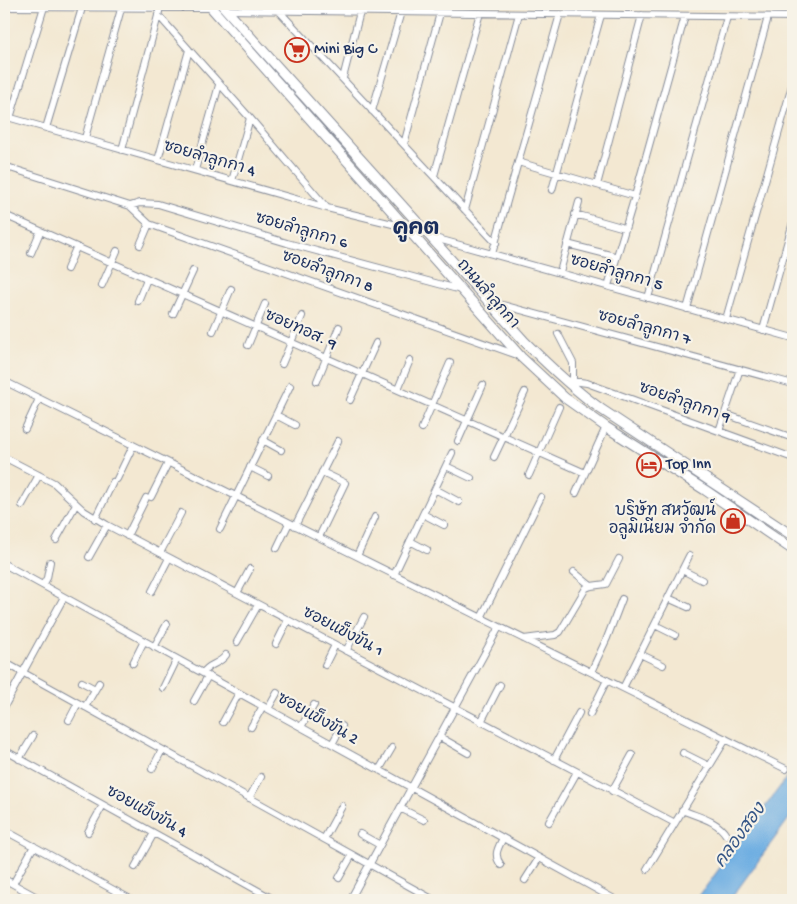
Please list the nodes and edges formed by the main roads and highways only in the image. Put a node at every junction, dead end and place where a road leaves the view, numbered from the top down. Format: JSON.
{"nodes":[{"id":1,"x":210,"y":6,"type":"edge"},
{"id":2,"x":224,"y":7,"type":"edge"},
{"id":3,"x":652,"y":443,"type":"junction"},
{"id":4,"x":646,"y":453,"type":"junction"},
{"id":5,"x":793,"y":536,"type":"edge"},
{"id":6,"x":793,"y":550,"type":"edge"}],
"edges":[{"from":1,"to":4,"type":"main road","name":"ถนนลำลูกกา"},
{"from":2,"to":3,"type":"main road","name":"ถนนลำลูกกา"},
{"from":3,"to":4,"type":"main road"},
{"from":3,"to":5,"type":"main road","name":"ถนนลำลูกกา"},
{"from":4,"to":6,"type":"main road","name":"ถนนลำลูกกา"}]}
